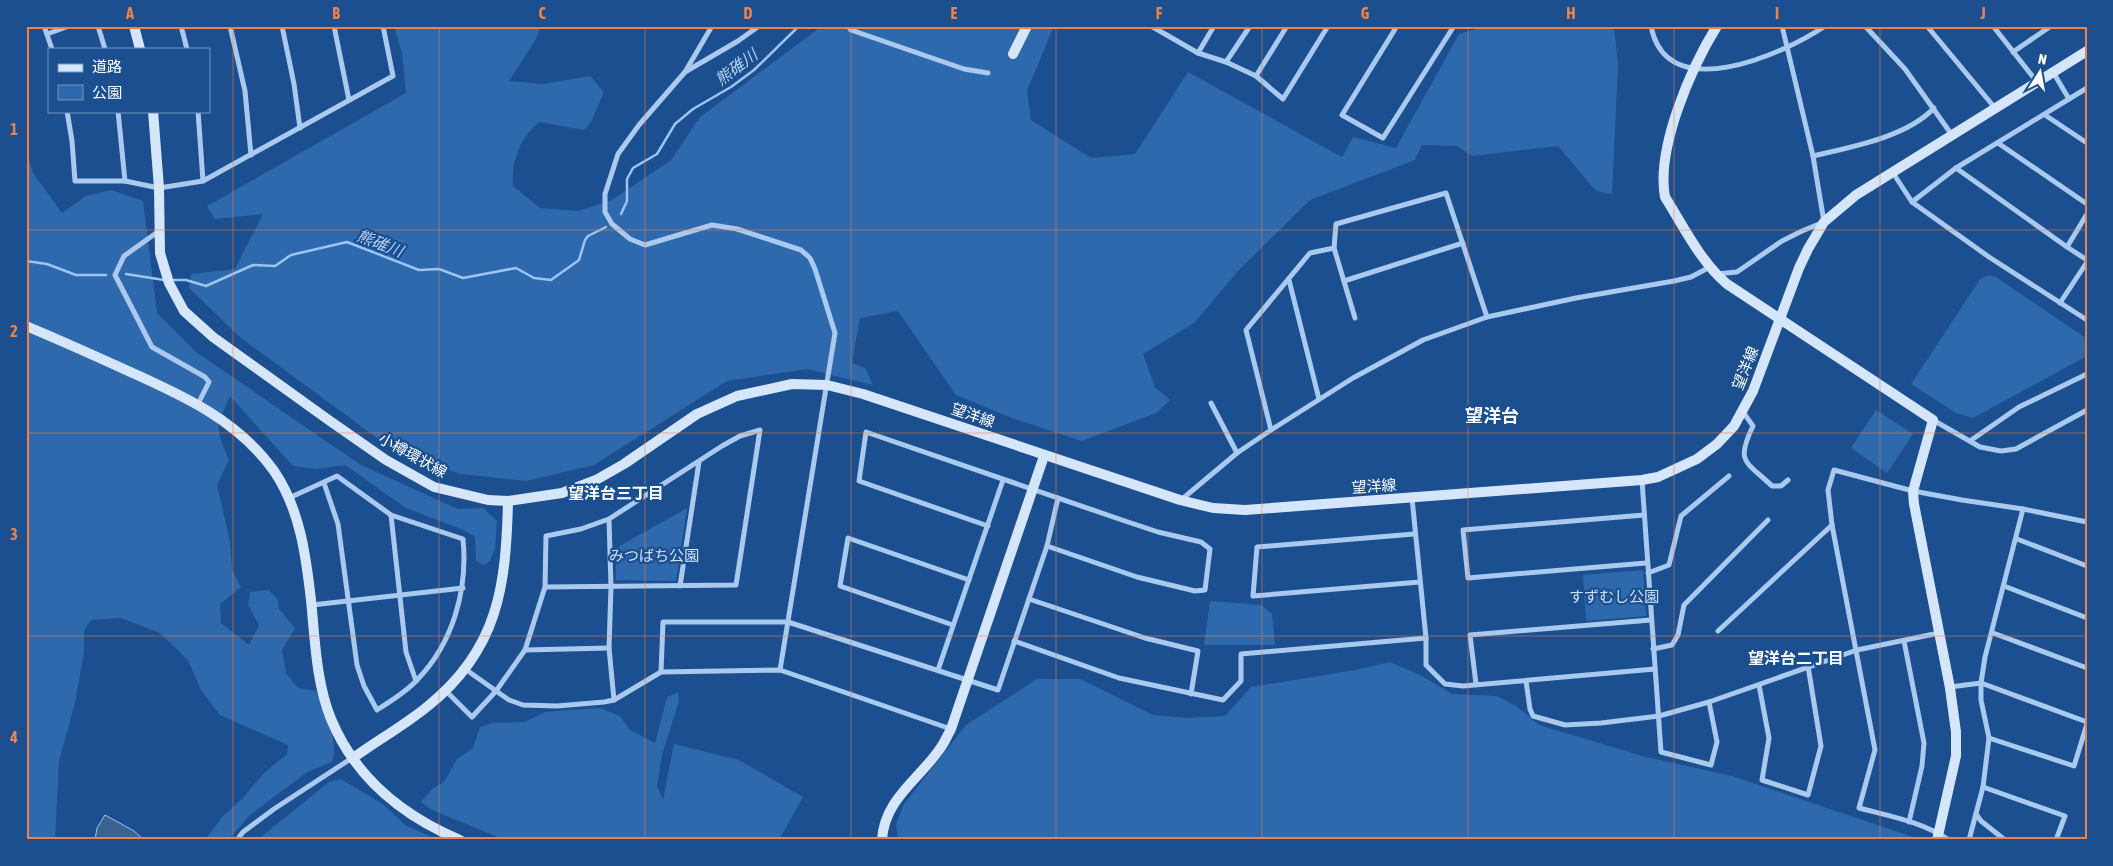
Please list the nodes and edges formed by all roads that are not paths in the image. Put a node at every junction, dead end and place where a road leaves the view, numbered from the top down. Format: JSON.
{"nodes":[{"id":1,"x":44,"y":26,"type":"edge"},
{"id":2,"x":69,"y":26,"type":"edge"},
{"id":3,"x":98,"y":26,"type":"edge"},
{"id":4,"x":134,"y":26,"type":"edge"},
{"id":5,"x":181,"y":26,"type":"edge"},
{"id":6,"x":230,"y":26,"type":"edge"},
{"id":7,"x":282,"y":26,"type":"edge"},
{"id":8,"x":334,"y":26,"type":"edge"},
{"id":9,"x":383,"y":26,"type":"edge"},
{"id":10,"x":712,"y":26,"type":"edge"},
{"id":11,"x":759,"y":26,"type":"edge"},
{"id":12,"x":848,"y":26,"type":"edge"},
{"id":13,"x":1027,"y":26,"type":"edge"},
{"id":14,"x":1151,"y":26,"type":"edge"},
{"id":15,"x":1214,"y":26,"type":"edge"},
{"id":16,"x":1250,"y":26,"type":"edge"},
{"id":17,"x":1287,"y":26,"type":"edge"},
{"id":18,"x":1328,"y":26,"type":"edge"},
{"id":19,"x":1397,"y":26,"type":"edge"},
{"id":20,"x":1454,"y":26,"type":"edge"},
{"id":21,"x":1651,"y":26,"type":"edge"},
{"id":22,"x":1717,"y":26,"type":"edge"},
{"id":23,"x":1782,"y":26,"type":"edge"},
{"id":24,"x":1825,"y":26,"type":"edge"},
{"id":25,"x":1865,"y":26,"type":"edge"},
{"id":26,"x":1926,"y":26,"type":"edge"},
{"id":27,"x":1993,"y":26,"type":"edge"},
{"id":28,"x":2051,"y":26,"type":"edge"},
{"id":29,"x":47,"y":34,"type":"junction"},
{"id":30,"x":52,"y":48,"type":"edge"},
{"id":31,"x":105,"y":48,"type":"edge"},
{"id":32,"x":140,"y":48,"type":"edge"},
{"id":33,"x":187,"y":48,"type":"edge"},
{"id":34,"x":1788,"y":48,"type":"junction"},
{"id":35,"x":2087,"y":50,"type":"edge"},
{"id":36,"x":2013,"y":52,"type":"junction"},
{"id":37,"x":1198,"y":53,"type":"junction"},
{"id":38,"x":1013,"y":54,"type":"dead end"},
{"id":39,"x":1226,"y":62,"type":"junction"},
{"id":40,"x":1693,"y":68,"type":"junction"},
{"id":41,"x":685,"y":72,"type":"junction"},
{"id":42,"x":2053,"y":72,"type":"junction"},
{"id":43,"x":988,"y":73,"type":"dead end"},
{"id":44,"x":1256,"y":76,"type":"junction"},
{"id":45,"x":2037,"y":82,"type":"junction"},
{"id":46,"x":2087,"y":88,"type":"edge"},
{"id":47,"x":2069,"y":99,"type":"junction"},
{"id":48,"x":349,"y":100,"type":"junction"},
{"id":49,"x":1934,"y":108,"type":"junction"},
{"id":50,"x":1995,"y":108,"type":"junction"},
{"id":51,"x":67,"y":112,"type":"edge"},
{"id":52,"x":118,"y":112,"type":"edge"},
{"id":53,"x":153,"y":112,"type":"edge"},
{"id":54,"x":198,"y":112,"type":"edge"},
{"id":55,"x":2045,"y":115,"type":"junction"},
{"id":56,"x":300,"y":128,"type":"junction"},
{"id":57,"x":1953,"y":136,"type":"junction"},
{"id":58,"x":1998,"y":142,"type":"junction"},
{"id":59,"x":2087,"y":143,"type":"edge"},
{"id":60,"x":251,"y":155,"type":"junction"},
{"id":61,"x":1813,"y":156,"type":"junction"},
{"id":62,"x":1956,"y":168,"type":"junction"},
{"id":63,"x":1893,"y":173,"type":"junction"},
{"id":64,"x":125,"y":181,"type":"junction"},
{"id":65,"x":203,"y":181,"type":"junction"},
{"id":66,"x":159,"y":188,"type":"junction"},
{"id":67,"x":1912,"y":202,"type":"junction"},
{"id":68,"x":2087,"y":204,"type":"edge"},
{"id":69,"x":2087,"y":214,"type":"edge"},
{"id":70,"x":1824,"y":222,"type":"junction"},
{"id":71,"x":159,"y":231,"type":"junction"},
{"id":72,"x":1463,"y":244,"type":"junction"},
{"id":73,"x":1334,"y":248,"type":"junction"},
{"id":74,"x":2067,"y":248,"type":"junction"},
{"id":75,"x":2087,"y":261,"type":"edge"},
{"id":76,"x":1713,"y":270,"type":"junction"},
{"id":77,"x":1289,"y":280,"type":"junction"},
{"id":78,"x":1344,"y":281,"type":"junction"},
{"id":79,"x":2060,"y":303,"type":"junction"},
{"id":80,"x":1487,"y":317,"type":"junction"},
{"id":81,"x":1355,"y":318,"type":"dead end"},
{"id":82,"x":1781,"y":318,"type":"junction"},
{"id":83,"x":2087,"y":320,"type":"edge"},
{"id":84,"x":26,"y":326,"type":"edge"},
{"id":85,"x":2087,"y":374,"type":"edge"},
{"id":86,"x":827,"y":385,"type":"junction"},
{"id":87,"x":1319,"y":399,"type":"junction"},
{"id":88,"x":1212,"y":403,"type":"dead end"},
{"id":89,"x":198,"y":404,"type":"junction"},
{"id":90,"x":2087,"y":410,"type":"edge"},
{"id":91,"x":1743,"y":412,"type":"junction"},
{"id":92,"x":1933,"y":420,"type":"junction"},
{"id":93,"x":1271,"y":430,"type":"junction"},
{"id":94,"x":1970,"y":442,"type":"junction"},
{"id":95,"x":1237,"y":453,"type":"junction"},
{"id":96,"x":1044,"y":456,"type":"junction"},
{"id":97,"x":699,"y":462,"type":"junction"},
{"id":98,"x":1729,"y":476,"type":"dead end"},
{"id":99,"x":1003,"y":480,"type":"junction"},
{"id":100,"x":1642,"y":480,"type":"junction"},
{"id":101,"x":1788,"y":480,"type":"dead end"},
{"id":102,"x":324,"y":483,"type":"junction"},
{"id":103,"x":1031,"y":489,"type":"junction"},
{"id":104,"x":1913,"y":491,"type":"junction"},
{"id":105,"x":289,"y":498,"type":"junction"},
{"id":106,"x":1058,"y":498,"type":"junction"},
{"id":107,"x":1412,"y":498,"type":"junction"},
{"id":108,"x":1180,"y":500,"type":"junction"},
{"id":109,"x":508,"y":501,"type":"junction"},
{"id":110,"x":2024,"y":509,"type":"junction"},
{"id":111,"x":1644,"y":514,"type":"junction"},
{"id":112,"x":390,"y":515,"type":"junction"},
{"id":113,"x":609,"y":519,"type":"junction"},
{"id":114,"x":1768,"y":520,"type":"dead end"},
{"id":115,"x":2087,"y":522,"type":"edge"},
{"id":116,"x":1832,"y":525,"type":"junction"},
{"id":117,"x":988,"y":526,"type":"junction"},
{"id":118,"x":1414,"y":534,"type":"junction"},
{"id":119,"x":2017,"y":539,"type":"junction"},
{"id":120,"x":1047,"y":546,"type":"junction"},
{"id":121,"x":1646,"y":563,"type":"junction"},
{"id":122,"x":2087,"y":566,"type":"edge"},
{"id":123,"x":1648,"y":573,"type":"junction"},
{"id":124,"x":969,"y":580,"type":"junction"},
{"id":125,"x":1420,"y":582,"type":"junction"},
{"id":126,"x":611,"y":586,"type":"junction"},
{"id":127,"x":680,"y":586,"type":"junction"},
{"id":128,"x":2004,"y":586,"type":"junction"},
{"id":129,"x":545,"y":587,"type":"junction"},
{"id":130,"x":462,"y":588,"type":"junction"},
{"id":131,"x":399,"y":595,"type":"junction"},
{"id":132,"x":1029,"y":599,"type":"junction"},
{"id":133,"x":349,"y":600,"type":"junction"},
{"id":134,"x":311,"y":605,"type":"junction"},
{"id":135,"x":2087,"y":618,"type":"edge"},
{"id":136,"x":1651,"y":620,"type":"junction"},
{"id":137,"x":788,"y":622,"type":"junction"},
{"id":138,"x":953,"y":625,"type":"junction"},
{"id":139,"x":1718,"y":631,"type":"dead end"},
{"id":140,"x":1938,"y":633,"type":"junction"},
{"id":141,"x":1993,"y":633,"type":"junction"},
{"id":142,"x":1426,"y":638,"type":"junction"},
{"id":143,"x":1014,"y":640,"type":"junction"},
{"id":144,"x":1904,"y":641,"type":"junction"},
{"id":145,"x":609,"y":648,"type":"junction"},
{"id":146,"x":1653,"y":649,"type":"junction"},
{"id":147,"x":525,"y":650,"type":"junction"},
{"id":148,"x":1857,"y":650,"type":"junction"},
{"id":149,"x":1808,"y":666,"type":"junction"},
{"id":150,"x":466,"y":668,"type":"junction"},
{"id":151,"x":2087,"y":668,"type":"edge"},
{"id":152,"x":1655,"y":669,"type":"junction"},
{"id":153,"x":780,"y":670,"type":"junction"},
{"id":154,"x":938,"y":670,"type":"junction"},
{"id":155,"x":661,"y":672,"type":"junction"},
{"id":156,"x":416,"y":681,"type":"junction"},
{"id":157,"x":967,"y":681,"type":"junction"},
{"id":158,"x":1526,"y":681,"type":"junction"},
{"id":159,"x":1981,"y":683,"type":"junction"},
{"id":160,"x":1476,"y":684,"type":"junction"},
{"id":161,"x":1759,"y":685,"type":"junction"},
{"id":162,"x":1950,"y":688,"type":"junction"},
{"id":163,"x":446,"y":691,"type":"junction"},
{"id":164,"x":496,"y":691,"type":"junction"},
{"id":165,"x":1190,"y":694,"type":"junction"},
{"id":166,"x":614,"y":700,"type":"junction"},
{"id":167,"x":1709,"y":702,"type":"junction"},
{"id":168,"x":1659,"y":716,"type":"junction"},
{"id":169,"x":2087,"y":723,"type":"edge"},
{"id":170,"x":951,"y":729,"type":"junction"},
{"id":171,"x":1989,"y":738,"type":"junction"},
{"id":172,"x":353,"y":758,"type":"junction"},
{"id":173,"x":1982,"y":787,"type":"junction"},
{"id":174,"x":1976,"y":814,"type":"junction"},
{"id":175,"x":1909,"y":822,"type":"junction"},
{"id":176,"x":1938,"y":836,"type":"edge"},
{"id":177,"x":238,"y":840,"type":"edge"},
{"id":178,"x":460,"y":840,"type":"edge"},
{"id":179,"x":882,"y":840,"type":"edge"},
{"id":180,"x":1949,"y":840,"type":"edge"},
{"id":181,"x":1969,"y":840,"type":"edge"},
{"id":182,"x":2005,"y":840,"type":"edge"},
{"id":183,"x":2056,"y":840,"type":"edge"}],
"edges":[{"from":1,"to":29,"type":"street"},
{"from":2,"to":29,"type":"street"},
{"from":3,"to":31,"type":"street"},
{"from":4,"to":32,"type":"street"},
{"from":5,"to":33,"type":"street"},
{"from":6,"to":60,"type":"street"},
{"from":7,"to":56,"type":"street"},
{"from":8,"to":48,"type":"street"},
{"from":9,"to":48,"type":"street"},
{"from":10,"to":41,"type":"street"},
{"from":11,"to":41,"type":"street"},
{"from":12,"to":43,"type":"street"},
{"from":13,"to":38,"type":"street"},
{"from":14,"to":37,"type":"street"},
{"from":15,"to":37,"type":"street"},
{"from":16,"to":39,"type":"street"},
{"from":17,"to":44,"type":"street"},
{"from":18,"to":44,"type":"street"},
{"from":19,"to":20,"type":"street"},
{"from":21,"to":40,"type":"street"},
{"from":22,"to":40,"type":"street"},
{"from":23,"to":34,"type":"street"},
{"from":24,"to":34,"type":"street"},
{"from":25,"to":49,"type":"street"},
{"from":26,"to":50,"type":"street"},
{"from":27,"to":36,"type":"street"},
{"from":28,"to":36,"type":"street"},
{"from":29,"to":30,"type":"street"},
{"from":34,"to":40,"type":"street"},
{"from":34,"to":61,"type":"street"},
{"from":35,"to":42,"type":"street","name":"望洋線"},
{"from":36,"to":45,"type":"street"},
{"from":37,"to":39,"type":"street"},
{"from":39,"to":44,"type":"street"},
{"from":40,"to":76,"type":"street"},
{"from":41,"to":86,"type":"street"},
{"from":42,"to":45,"type":"street","name":"望洋線"},
{"from":42,"to":47,"type":"street"},
{"from":45,"to":50,"type":"street","name":"望洋線"},
{"from":46,"to":47,"type":"street"},
{"from":47,"to":55,"type":"street"},
{"from":48,"to":56,"type":"street"},
{"from":49,"to":57,"type":"street"},
{"from":49,"to":61,"type":"street"},
{"from":50,"to":57,"type":"street","name":"望洋線"},
{"from":51,"to":64,"type":"street"},
{"from":52,"to":64,"type":"street"},
{"from":53,"to":66,"type":"street","name":"小樽環状線"},
{"from":54,"to":65,"type":"street"},
{"from":55,"to":58,"type":"street"},
{"from":55,"to":59,"type":"street"},
{"from":56,"to":60,"type":"street"},
{"from":57,"to":63,"type":"street","name":"望洋線"},
{"from":58,"to":62,"type":"street"},
{"from":58,"to":68,"type":"street"},
{"from":60,"to":65,"type":"street"},
{"from":61,"to":70,"type":"street"},
{"from":62,"to":67,"type":"street"},
{"from":62,"to":74,"type":"street"},
{"from":63,"to":67,"type":"street"},
{"from":63,"to":70,"type":"street","name":"望洋線"},
{"from":64,"to":66,"type":"street"},
{"from":65,"to":66,"type":"street"},
{"from":66,"to":71,"type":"street","name":"小樽環状線"},
{"from":67,"to":79,"type":"street"},
{"from":69,"to":74,"type":"street"},
{"from":70,"to":76,"type":"street"},
{"from":70,"to":82,"type":"street","name":"望洋線"},
{"from":71,"to":89,"type":"street"},
{"from":71,"to":109,"type":"street","name":"小樽環状線"},
{"from":72,"to":73,"type":"street"},
{"from":72,"to":78,"type":"street"},
{"from":72,"to":80,"type":"street"},
{"from":73,"to":77,"type":"street"},
{"from":73,"to":78,"type":"street"},
{"from":74,"to":75,"type":"street"},
{"from":75,"to":79,"type":"street"},
{"from":76,"to":80,"type":"street"},
{"from":76,"to":82,"type":"street"},
{"from":77,"to":87,"type":"street"},
{"from":77,"to":93,"type":"street"},
{"from":78,"to":81,"type":"street"},
{"from":79,"to":83,"type":"street"},
{"from":80,"to":87,"type":"street"},
{"from":82,"to":91,"type":"street","name":"望洋線"},
{"from":82,"to":92,"type":"street"},
{"from":84,"to":89,"type":"street"},
{"from":85,"to":94,"type":"street"},
{"from":86,"to":96,"type":"street","name":"望洋線"},
{"from":86,"to":109,"type":"street","name":"望洋線"},
{"from":86,"to":137,"type":"street"},
{"from":87,"to":93,"type":"street"},
{"from":88,"to":95,"type":"street"},
{"from":89,"to":105,"type":"street"},
{"from":90,"to":94,"type":"street"},
{"from":91,"to":100,"type":"street","name":"望洋線"},
{"from":91,"to":101,"type":"street"},
{"from":92,"to":94,"type":"street"},
{"from":92,"to":104,"type":"street"},
{"from":93,"to":95,"type":"street"},
{"from":95,"to":108,"type":"street"},
{"from":96,"to":103,"type":"street"},
{"from":96,"to":108,"type":"street","name":"望洋線"},
{"from":97,"to":113,"type":"street"},
{"from":97,"to":127,"type":"street"},
{"from":97,"to":127,"type":"street"},
{"from":98,"to":123,"type":"street"},
{"from":99,"to":103,"type":"street"},
{"from":99,"to":117,"type":"street"},
{"from":99,"to":117,"type":"street"},
{"from":100,"to":107,"type":"street","name":"望洋線"},
{"from":100,"to":111,"type":"street"},
{"from":102,"to":105,"type":"street"},
{"from":102,"to":112,"type":"street"},
{"from":102,"to":133,"type":"street"},
{"from":103,"to":106,"type":"street"},
{"from":103,"to":157,"type":"street"},
{"from":104,"to":110,"type":"street"},
{"from":104,"to":116,"type":"street"},
{"from":104,"to":140,"type":"street"},
{"from":105,"to":134,"type":"street"},
{"from":106,"to":120,"type":"street"},
{"from":106,"to":120,"type":"street"},
{"from":107,"to":108,"type":"street","name":"望洋線"},
{"from":107,"to":118,"type":"street"},
{"from":109,"to":150,"type":"street"},
{"from":110,"to":115,"type":"street"},
{"from":110,"to":119,"type":"street"},
{"from":111,"to":121,"type":"street"},
{"from":111,"to":121,"type":"street"},
{"from":112,"to":130,"type":"street"},
{"from":112,"to":131,"type":"street"},
{"from":113,"to":126,"type":"street"},
{"from":113,"to":129,"type":"street"},
{"from":114,"to":146,"type":"street"},
{"from":116,"to":139,"type":"street"},
{"from":116,"to":148,"type":"street"},
{"from":117,"to":124,"type":"street"},
{"from":118,"to":125,"type":"street"},
{"from":118,"to":125,"type":"street"},
{"from":119,"to":122,"type":"street"},
{"from":119,"to":128,"type":"street"},
{"from":120,"to":132,"type":"street"},
{"from":121,"to":123,"type":"street"},
{"from":123,"to":136,"type":"street"},
{"from":124,"to":138,"type":"street"},
{"from":124,"to":138,"type":"street"},
{"from":125,"to":142,"type":"street"},
{"from":126,"to":127,"type":"street"},
{"from":126,"to":129,"type":"street"},
{"from":126,"to":145,"type":"street"},
{"from":128,"to":135,"type":"street"},
{"from":128,"to":141,"type":"street"},
{"from":129,"to":147,"type":"street"},
{"from":130,"to":131,"type":"street"},
{"from":130,"to":156,"type":"street"},
{"from":131,"to":133,"type":"street"},
{"from":131,"to":156,"type":"street"},
{"from":132,"to":143,"type":"street"},
{"from":132,"to":165,"type":"street"},
{"from":133,"to":134,"type":"street"},
{"from":133,"to":156,"type":"street"},
{"from":134,"to":172,"type":"street"},
{"from":136,"to":146,"type":"street"},
{"from":136,"to":160,"type":"street"},
{"from":137,"to":153,"type":"street"},
{"from":137,"to":154,"type":"street"},
{"from":137,"to":155,"type":"street"},
{"from":138,"to":154,"type":"street"},
{"from":140,"to":144,"type":"street"},
{"from":140,"to":162,"type":"street"},
{"from":141,"to":151,"type":"street"},
{"from":141,"to":159,"type":"street"},
{"from":142,"to":160,"type":"street"},
{"from":142,"to":165,"type":"street"},
{"from":143,"to":157,"type":"street"},
{"from":143,"to":165,"type":"street"},
{"from":144,"to":148,"type":"street"},
{"from":144,"to":175,"type":"street"},
{"from":145,"to":147,"type":"street"},
{"from":145,"to":166,"type":"street"},
{"from":146,"to":152,"type":"street"},
{"from":147,"to":164,"type":"street"},
{"from":148,"to":149,"type":"street"},
{"from":148,"to":175,"type":"street"},
{"from":149,"to":161,"type":"street"},
{"from":149,"to":161,"type":"street"},
{"from":150,"to":163,"type":"street"},
{"from":150,"to":164,"type":"street"},
{"from":152,"to":158,"type":"street"},
{"from":152,"to":168,"type":"street"},
{"from":153,"to":155,"type":"street"},
{"from":153,"to":170,"type":"street"},
{"from":154,"to":157,"type":"street"},
{"from":155,"to":166,"type":"street"},
{"from":157,"to":170,"type":"street"},
{"from":158,"to":160,"type":"street"},
{"from":158,"to":168,"type":"street"},
{"from":159,"to":162,"type":"street"},
{"from":159,"to":169,"type":"street"},
{"from":159,"to":171,"type":"street"},
{"from":161,"to":167,"type":"street"},
{"from":162,"to":176,"type":"street"},
{"from":163,"to":164,"type":"street"},
{"from":163,"to":172,"type":"street"},
{"from":164,"to":166,"type":"street"},
{"from":167,"to":168,"type":"street"},
{"from":167,"to":168,"type":"street"},
{"from":169,"to":171,"type":"street"},
{"from":170,"to":179,"type":"street"},
{"from":171,"to":173,"type":"street"},
{"from":172,"to":177,"type":"street"},
{"from":172,"to":178,"type":"street"},
{"from":173,"to":174,"type":"street"},
{"from":173,"to":183,"type":"street"},
{"from":174,"to":181,"type":"street"},
{"from":174,"to":182,"type":"street"},
{"from":175,"to":176,"type":"street"},
{"from":176,"to":180,"type":"street"}]}
